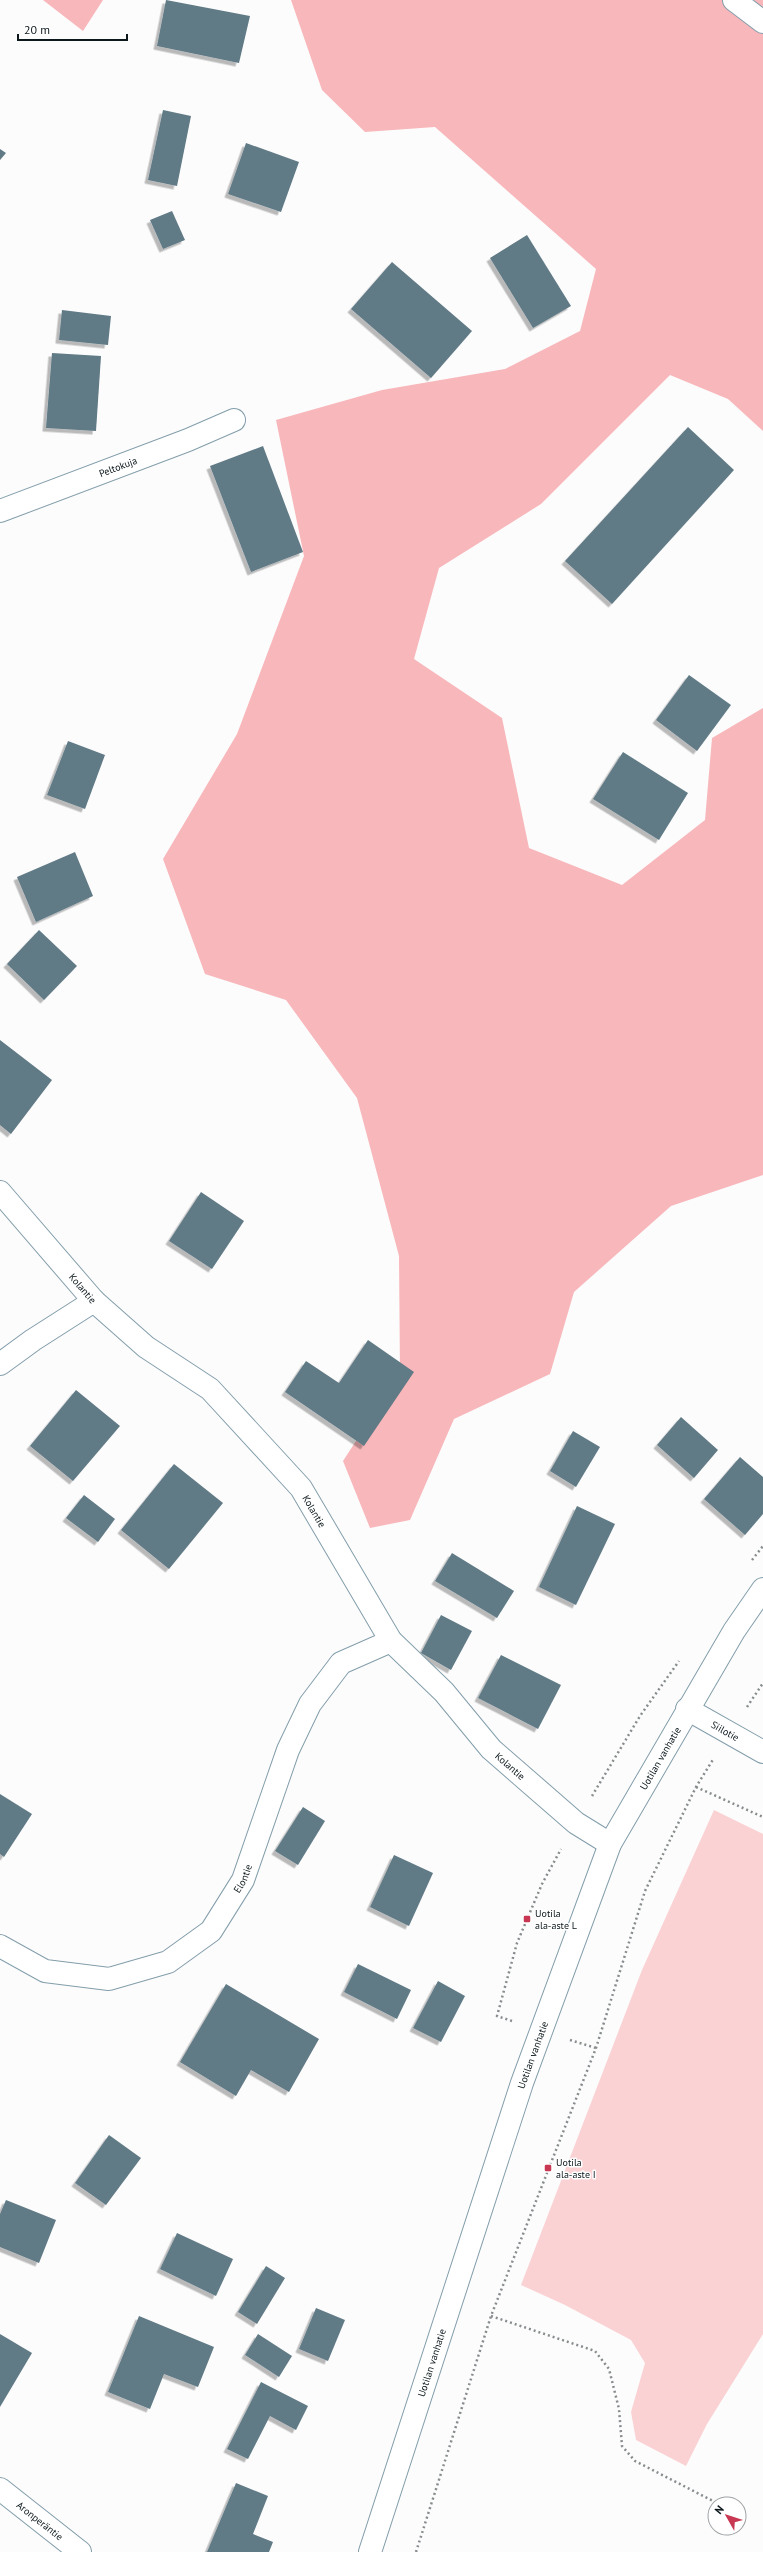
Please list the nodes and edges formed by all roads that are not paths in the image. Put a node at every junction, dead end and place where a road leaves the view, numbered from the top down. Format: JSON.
{"nodes":[{"id":1,"x":734,"y":0,"type":"edge"},
{"id":2,"x":763,"y":22,"type":"edge"},
{"id":3,"x":234,"y":420,"type":"dead end"},
{"id":4,"x":0,"y":511,"type":"edge"},
{"id":5,"x":0,"y":1192,"type":"edge"},
{"id":6,"x":94,"y":1301,"type":"junction"},
{"id":7,"x":0,"y":1364,"type":"edge"},
{"id":8,"x":763,"y":1589,"type":"edge"},
{"id":9,"x":391,"y":1641,"type":"junction"},
{"id":10,"x":687,"y":1708,"type":"junction"},
{"id":11,"x":763,"y":1752,"type":"edge"},
{"id":12,"x":610,"y":1844,"type":"junction"},
{"id":13,"x":0,"y":1946,"type":"edge"},
{"id":14,"x":0,"y":2489,"type":"edge"},
{"id":15,"x":80,"y":2552,"type":"edge"},
{"id":16,"x":370,"y":2552,"type":"edge"}],
"edges":[{"from":1,"to":2,"type":"street"},
{"from":3,"to":4,"type":"street","name":"Peltokuja"},
{"from":5,"to":6,"type":"street","name":"Kolantie"},
{"from":6,"to":7,"type":"street"},
{"from":6,"to":9,"type":"street","name":"Kolantie"},
{"from":8,"to":10,"type":"street","name":"Uotilan vanhatie"},
{"from":9,"to":12,"type":"street","name":"Kolantie"},
{"from":9,"to":13,"type":"street","name":"Elontie"},
{"from":10,"to":11,"type":"street","name":"Siilotie"},
{"from":10,"to":12,"type":"street","name":"Uotilan vanhatie"},
{"from":12,"to":16,"type":"street","name":"Uotilan vanhatie"},
{"from":14,"to":15,"type":"street","name":"Aronperäntie"}]}
